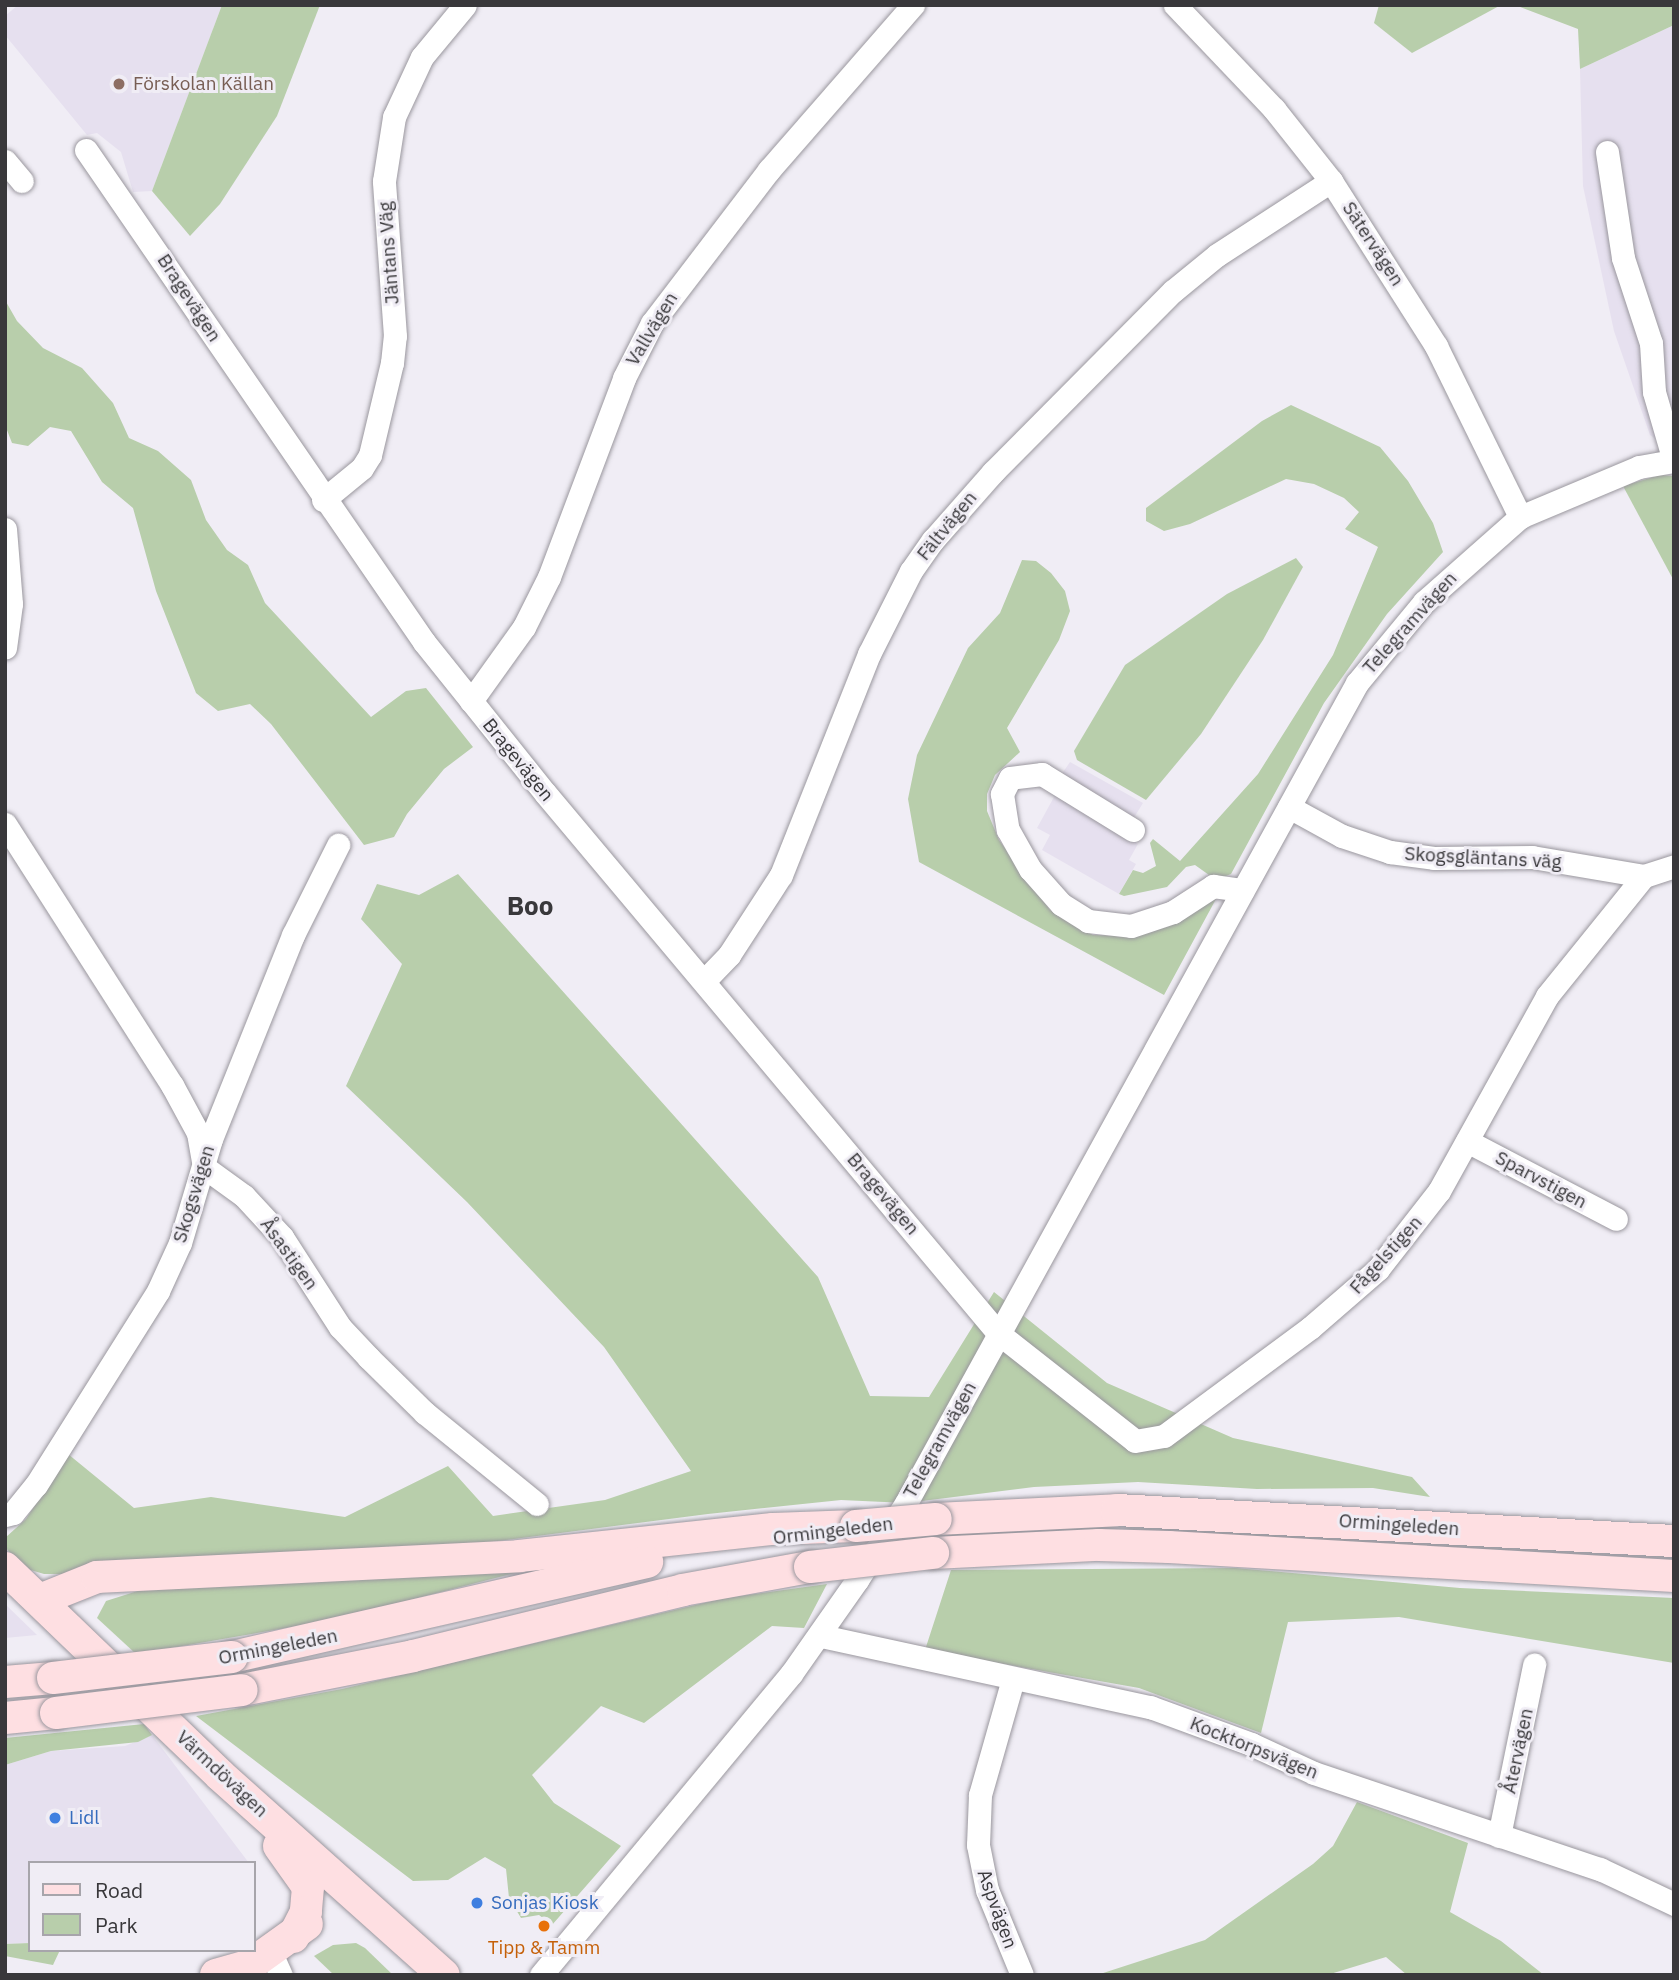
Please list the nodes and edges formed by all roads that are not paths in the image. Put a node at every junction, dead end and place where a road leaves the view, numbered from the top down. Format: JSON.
{"nodes":[{"id":1,"x":465,"y":5,"type":"edge"},
{"id":2,"x":913,"y":5,"type":"edge"},
{"id":3,"x":1175,"y":5,"type":"edge"},
{"id":4,"x":86,"y":150,"type":"dead end"},
{"id":5,"x":1606,"y":152,"type":"dead end"},
{"id":6,"x":5,"y":161,"type":"edge"},
{"id":7,"x":22,"y":181,"type":"dead end"},
{"id":8,"x":1331,"y":181,"type":"junction"},
{"id":9,"x":1673,"y":461,"type":"edge"},
{"id":10,"x":323,"y":500,"type":"junction"},
{"id":11,"x":1520,"y":517,"type":"junction"},
{"id":12,"x":5,"y":529,"type":"edge"},
{"id":13,"x":5,"y":648,"type":"edge"},
{"id":14,"x":471,"y":701,"type":"junction"},
{"id":15,"x":1289,"y":807,"type":"junction"},
{"id":16,"x":5,"y":824,"type":"edge"},
{"id":17,"x":1133,"y":830,"type":"dead end"},
{"id":18,"x":338,"y":845,"type":"dead end"},
{"id":19,"x":1674,"y":866,"type":"edge"},
{"id":20,"x":1644,"y":876,"type":"junction"},
{"id":21,"x":1242,"y":890,"type":"junction"},
{"id":22,"x":705,"y":980,"type":"junction"},
{"id":23,"x":1467,"y":1141,"type":"junction"},
{"id":24,"x":204,"y":1167,"type":"junction"},
{"id":25,"x":1616,"y":1219,"type":"dead end"},
{"id":26,"x":998,"y":1333,"type":"junction"},
{"id":27,"x":537,"y":1504,"type":"dead end"},
{"id":28,"x":5,"y":1516,"type":"edge"},
{"id":29,"x":804,"y":1530,"type":"junction"},
{"id":30,"x":1674,"y":1541,"type":"edge"},
{"id":31,"x":5,"y":1568,"type":"edge"},
{"id":32,"x":1674,"y":1576,"type":"edge"},
{"id":33,"x":97,"y":1577,"type":"junction"},
{"id":34,"x":42,"y":1599,"type":"junction"},
{"id":35,"x":72,"y":1630,"type":"junction"},
{"id":36,"x":821,"y":1636,"type":"junction"},
{"id":37,"x":1534,"y":1665,"type":"dead end"},
{"id":38,"x":1013,"y":1679,"type":"junction"},
{"id":39,"x":5,"y":1682,"type":"edge"},
{"id":40,"x":5,"y":1718,"type":"edge"},
{"id":41,"x":220,"y":1775,"type":"junction"},
{"id":42,"x":1499,"y":1836,"type":"junction"},
{"id":43,"x":346,"y":1886,"type":"junction"},
{"id":44,"x":1674,"y":1904,"type":"edge"},
{"id":45,"x":282,"y":1955,"type":"edge"},
{"id":46,"x":216,"y":1975,"type":"edge"},
{"id":47,"x":444,"y":1975,"type":"edge"},
{"id":48,"x":541,"y":1975,"type":"edge"},
{"id":49,"x":1022,"y":1975,"type":"edge"}],
"edges":[{"from":1,"to":10,"type":"street","name":"Jäntans Väg"},
{"from":2,"to":14,"type":"street","name":"Vallvägen"},
{"from":3,"to":8,"type":"street","name":"Sätervägen"},
{"from":4,"to":10,"type":"street","name":"Bragevägen"},
{"from":5,"to":9,"type":"street","name":"Telegramvägen"},
{"from":6,"to":7,"type":"street"},
{"from":8,"to":11,"type":"street","name":"Sätervägen"},
{"from":8,"to":22,"type":"street","name":"Fältvägen"},
{"from":9,"to":11,"type":"street","name":"Telegramvägen"},
{"from":10,"to":14,"type":"street","name":"Bragevägen"},
{"from":11,"to":15,"type":"street","name":"Telegramvägen"},
{"from":12,"to":13,"type":"street"},
{"from":14,"to":22,"type":"street","name":"Bragevägen"},
{"from":15,"to":20,"type":"street","name":"Skogsgläntans väg"},
{"from":15,"to":21,"type":"street","name":"Telegramvägen"},
{"from":16,"to":24,"type":"street"},
{"from":17,"to":21,"type":"street"},
{"from":18,"to":24,"type":"street","name":"Skogsvägen"},
{"from":19,"to":20,"type":"street"},
{"from":20,"to":23,"type":"street","name":"Fågelstigen"},
{"from":21,"to":26,"type":"street","name":"Telegramvägen"},
{"from":22,"to":26,"type":"street","name":"Bragevägen"},
{"from":23,"to":25,"type":"street","name":"Sparvstigen"},
{"from":23,"to":26,"type":"street","name":"Fågelstigen"},
{"from":24,"to":27,"type":"street","name":"Åsastigen"},
{"from":24,"to":28,"type":"street","name":"Skogsvägen"},
{"from":26,"to":36,"type":"street","name":"Telegramvägen"},
{"from":29,"to":30,"type":"main road","name":"Ormingeleden","bridge":true},
{"from":29,"to":33,"type":"main road"},
{"from":29,"to":39,"type":"main road","name":"Ormingeleden","bridge":true},
{"from":31,"to":34,"type":"main road","name":"Värmdövägen"},
{"from":32,"to":40,"type":"main road","name":"Ormingeleden","bridge":true},
{"from":33,"to":34,"type":"main road"},
{"from":33,"to":35,"type":"main road"},
{"from":34,"to":35,"type":"main road","name":"Värmdövägen"},
{"from":35,"to":41,"type":"main road","name":"Värmdövägen"},
{"from":36,"to":38,"type":"street","name":"Kocktorpsvägen"},
{"from":36,"to":48,"type":"street","name":"Telegramvägen"},
{"from":37,"to":42,"type":"street","name":"Återvägen"},
{"from":38,"to":42,"type":"street","name":"Kocktorpsvägen"},
{"from":38,"to":49,"type":"street","name":"Aspvägen"},
{"from":41,"to":43,"type":"main road","name":"Värmdövägen"},
{"from":41,"to":45,"type":"main road"},
{"from":42,"to":44,"type":"street","name":"Kocktorpsvägen"},
{"from":43,"to":45,"type":"main road"},
{"from":43,"to":47,"type":"main road","name":"Värmdövägen"},
{"from":45,"to":46,"type":"main road"}]}
